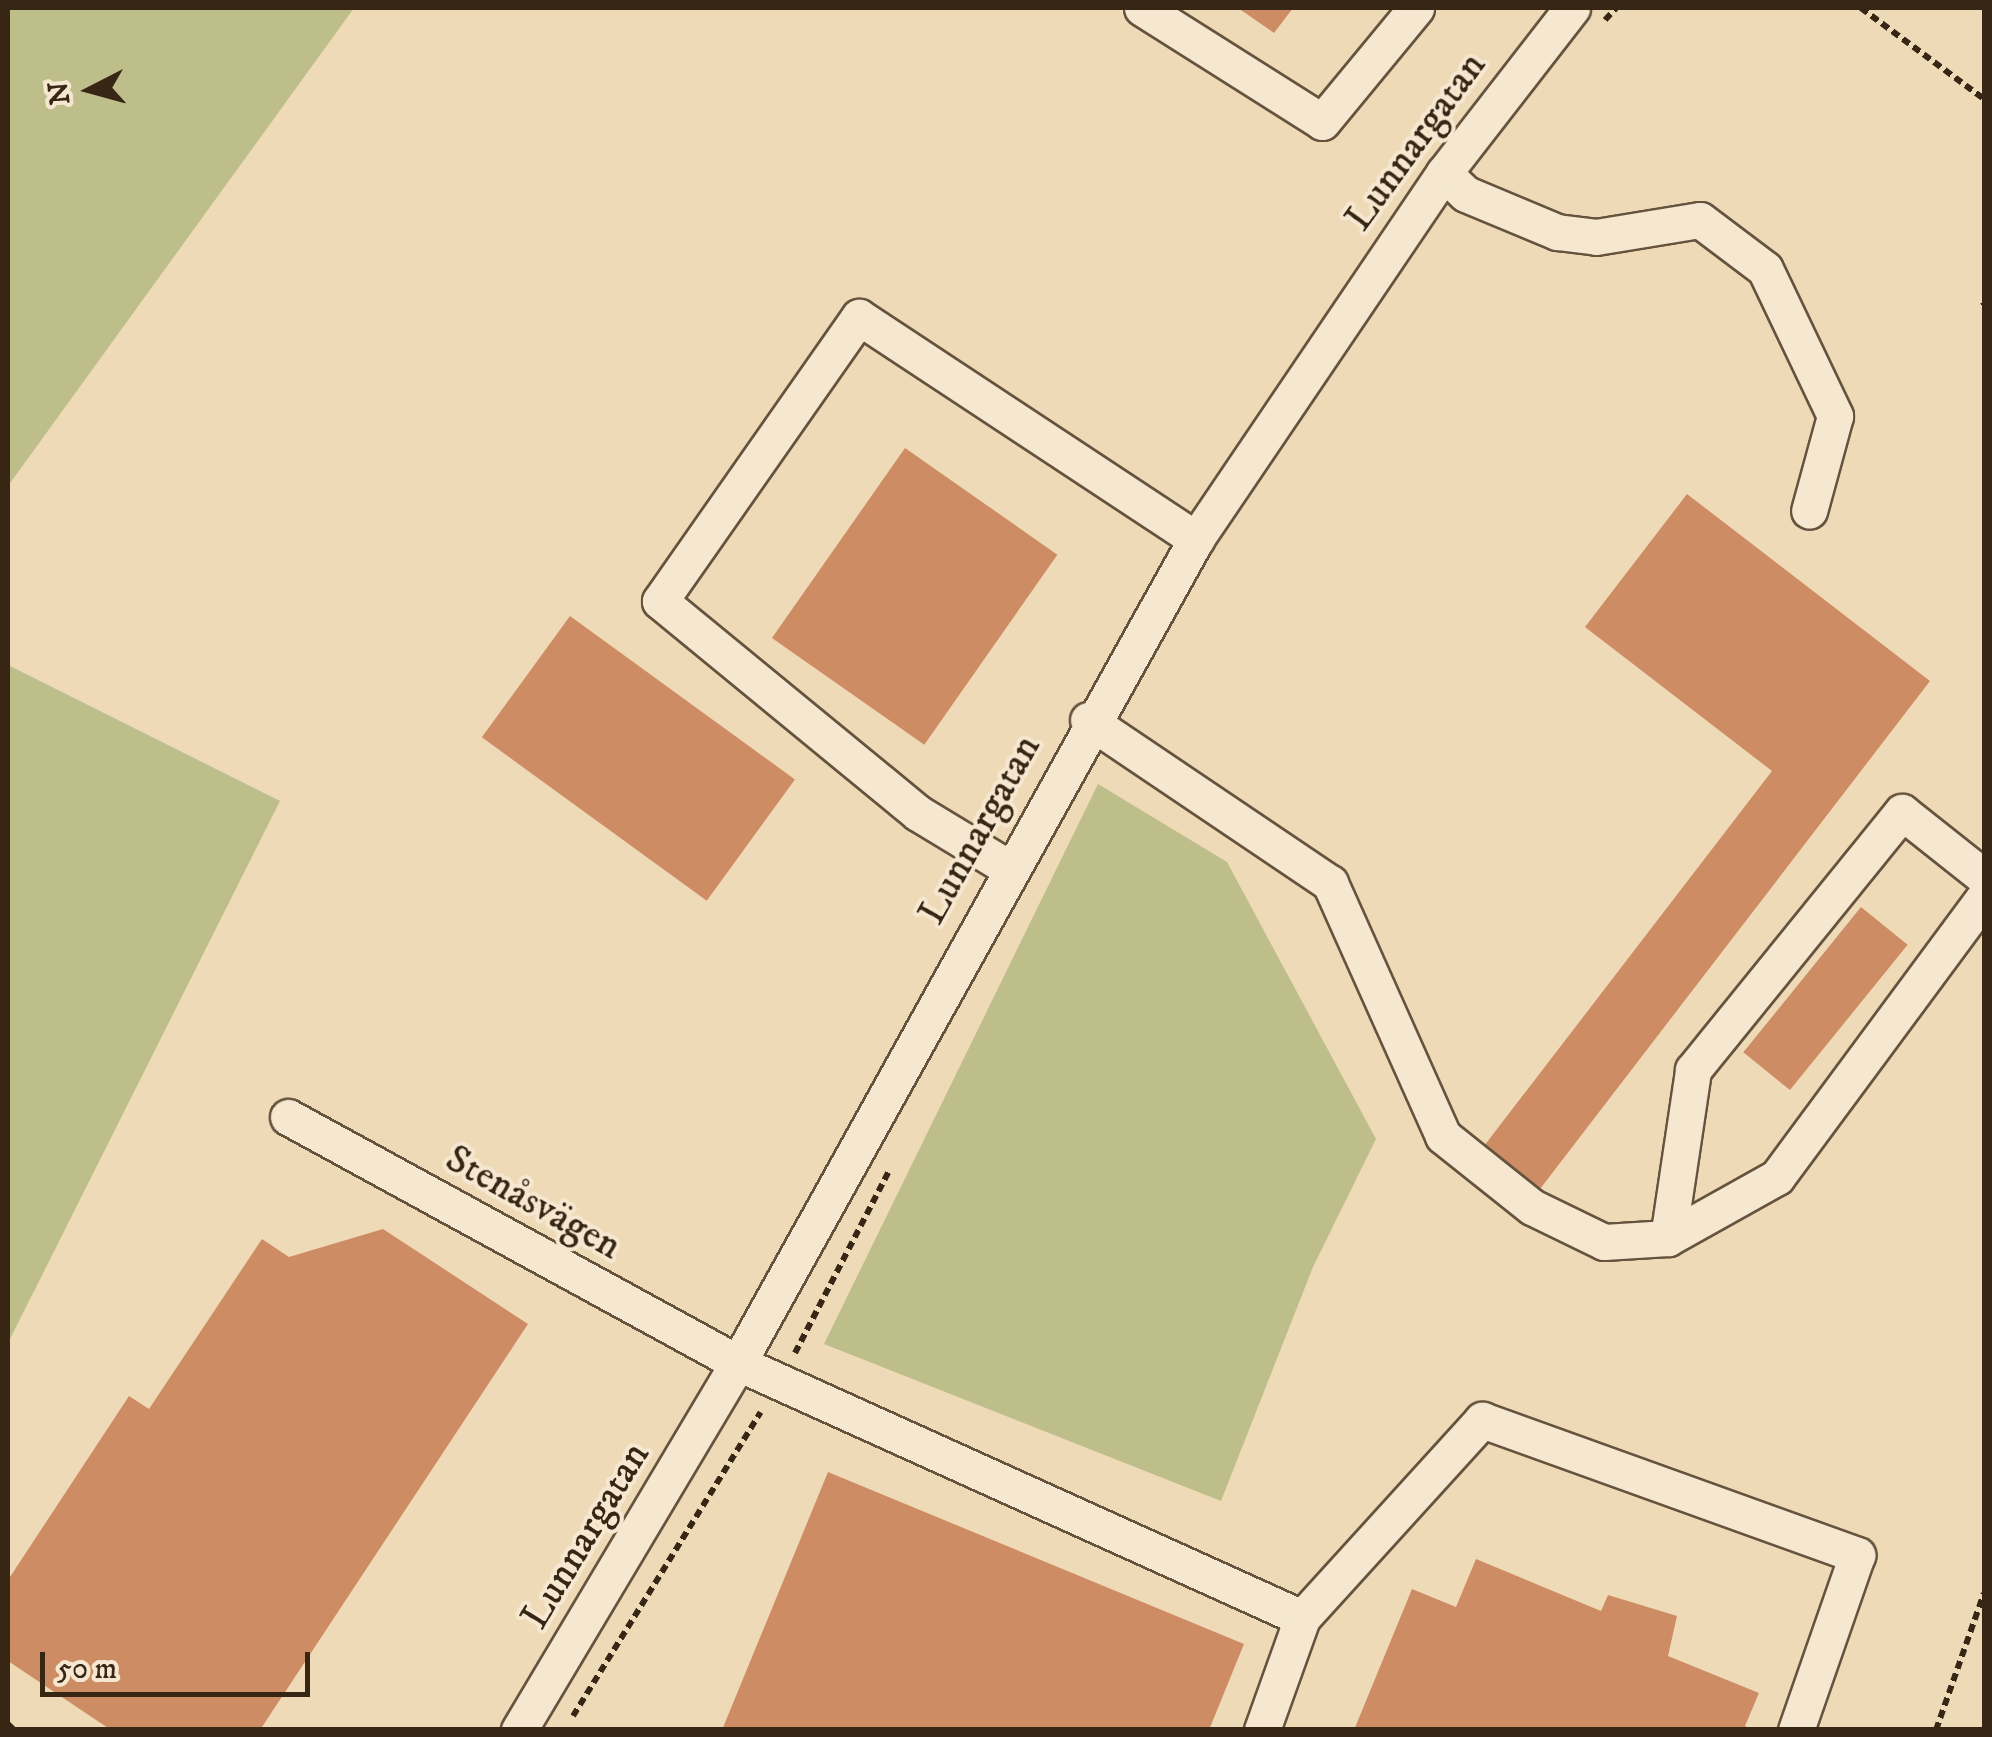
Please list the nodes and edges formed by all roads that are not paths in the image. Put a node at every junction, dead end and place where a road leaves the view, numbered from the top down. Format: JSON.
{"nodes":[{"id":1,"x":1142,"y":8,"type":"edge"},
{"id":2,"x":1416,"y":8,"type":"edge"},
{"id":3,"x":1572,"y":8,"type":"edge"},
{"id":4,"x":1444,"y":173,"type":"junction"},
{"id":5,"x":1809,"y":511,"type":"dead end"},
{"id":6,"x":1196,"y":539,"type":"junction"},
{"id":7,"x":1088,"y":720,"type":"junction"},
{"id":8,"x":1007,"y":867,"type":"junction"},
{"id":9,"x":1984,"y":877,"type":"edge"},
{"id":10,"x":1984,"y":897,"type":"edge"},
{"id":11,"x":288,"y":1117,"type":"dead end"},
{"id":12,"x":1668,"y":1238,"type":"junction"},
{"id":13,"x":738,"y":1363,"type":"junction"},
{"id":14,"x":1302,"y":1618,"type":"junction"},
{"id":15,"x":519,"y":1730,"type":"edge"},
{"id":16,"x":1262,"y":1730,"type":"edge"},
{"id":17,"x":1796,"y":1730,"type":"edge"}],
"edges":[{"from":1,"to":2,"type":"street"},
{"from":3,"to":4,"type":"street","name":"Lunnargatan"},
{"from":4,"to":5,"type":"street"},
{"from":4,"to":6,"type":"street","name":"Lunnargatan"},
{"from":6,"to":7,"type":"street","name":"Lunnargatan"},
{"from":6,"to":8,"type":"street"},
{"from":7,"to":8,"type":"street","name":"Lunnargatan"},
{"from":7,"to":12,"type":"street"},
{"from":8,"to":13,"type":"street","name":"Lunnargatan"},
{"from":9,"to":12,"type":"street"},
{"from":10,"to":12,"type":"street"},
{"from":11,"to":13,"type":"street","name":"Stenåsvägen"},
{"from":13,"to":14,"type":"street","name":"Stenåsvägen"},
{"from":13,"to":15,"type":"street","name":"Lunnargatan"},
{"from":14,"to":16,"type":"street"},
{"from":14,"to":17,"type":"street"}]}
